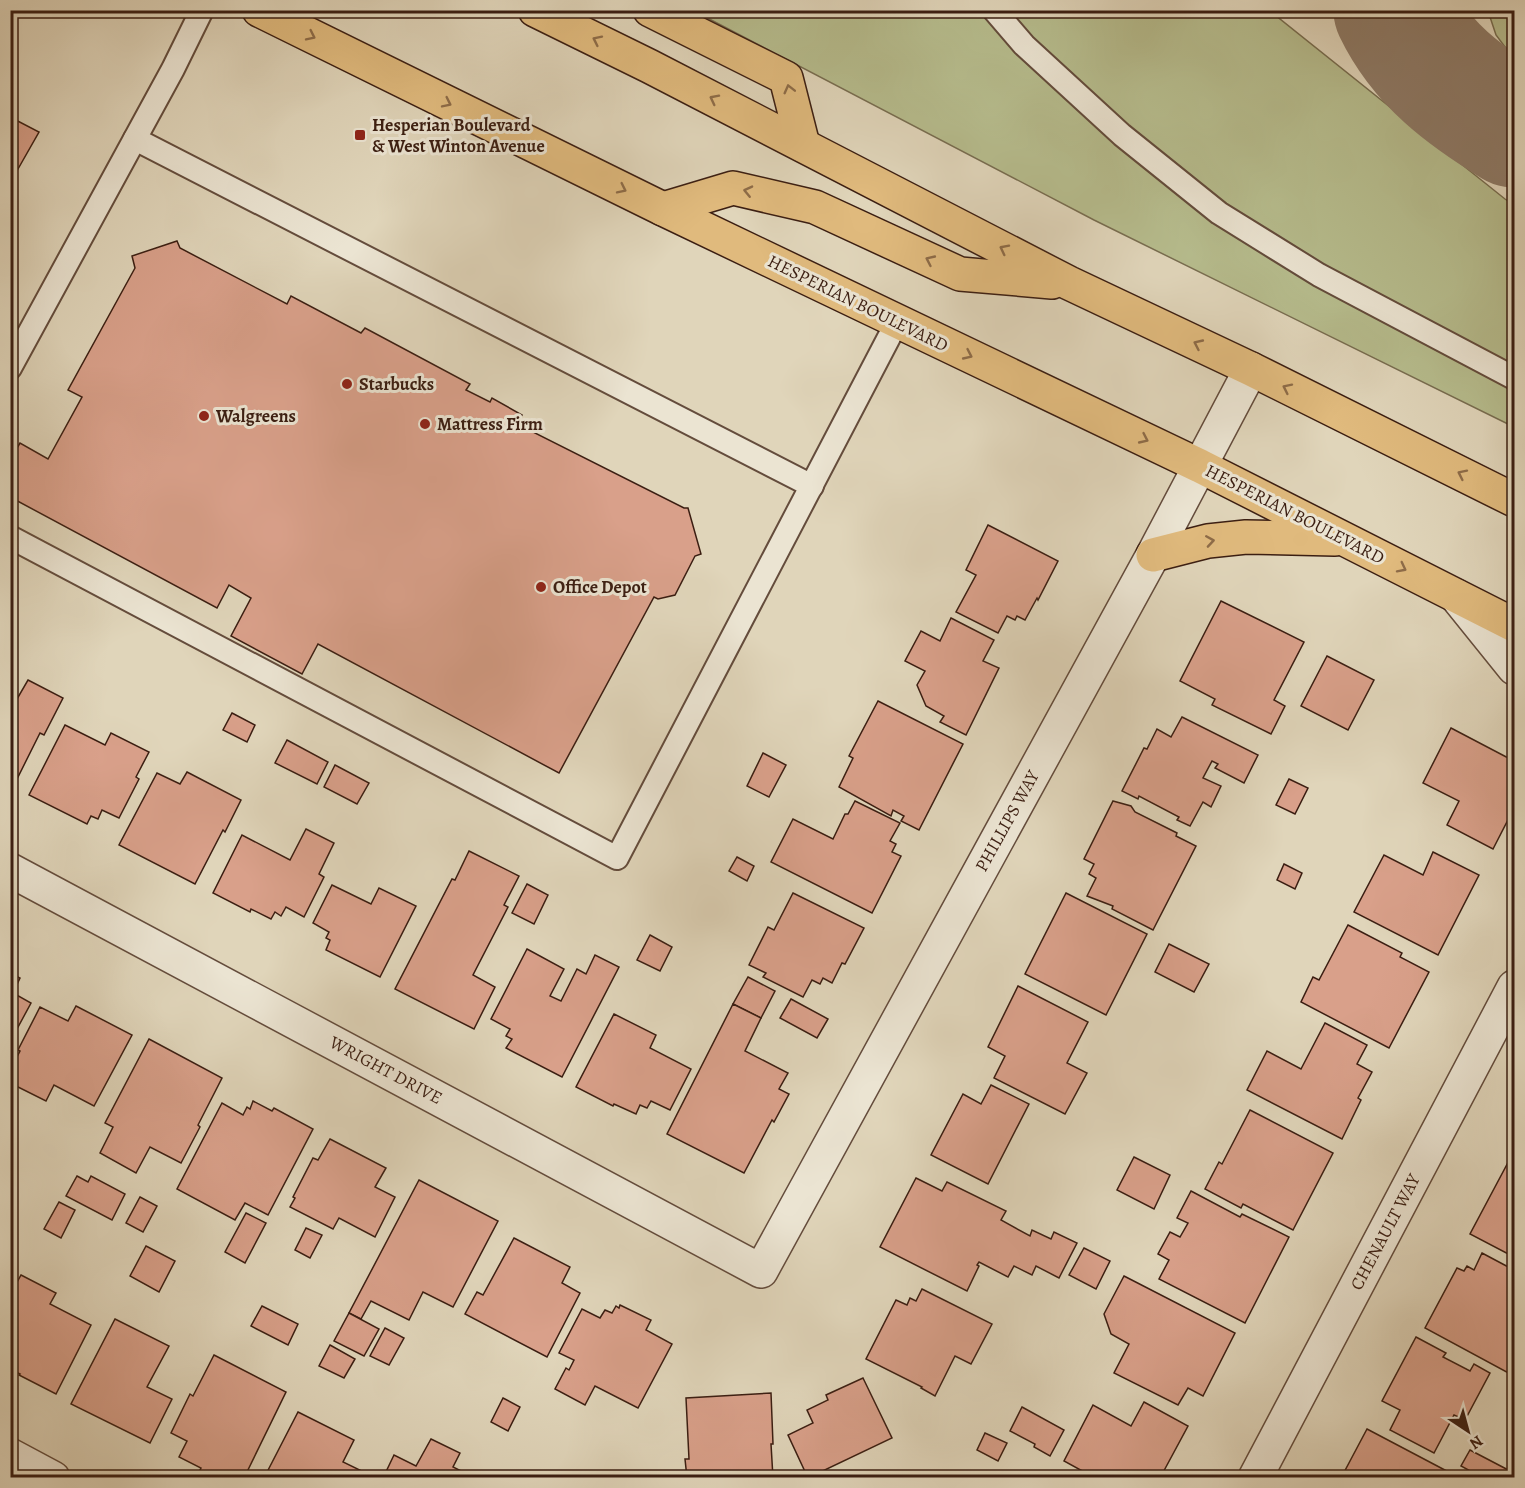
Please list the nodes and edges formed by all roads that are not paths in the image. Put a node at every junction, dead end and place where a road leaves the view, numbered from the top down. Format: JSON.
{"nodes":[{"id":1,"x":202,"y":10,"type":"edge"},
{"id":2,"x":259,"y":10,"type":"edge"},
{"id":3,"x":535,"y":10,"type":"edge"},
{"id":4,"x":650,"y":10,"type":"edge"},
{"id":5,"x":994,"y":10,"type":"edge"},
{"id":6,"x":135,"y":139,"type":"junction"},
{"id":7,"x":803,"y":145,"type":"junction"},
{"id":8,"x":663,"y":209,"type":"junction"},
{"id":9,"x":1069,"y":283,"type":"junction"},
{"id":10,"x":897,"y":322,"type":"junction"},
{"id":11,"x":12,"y":361,"type":"edge"},
{"id":12,"x":1251,"y":369,"type":"junction"},
{"id":13,"x":1515,"y":378,"type":"edge"},
{"id":14,"x":1200,"y":466,"type":"junction"},
{"id":15,"x":812,"y":486,"type":"junction"},
{"id":16,"x":1515,"y":500,"type":"edge"},
{"id":17,"x":10,"y":537,"type":"edge"},
{"id":18,"x":1344,"y":539,"type":"junction"},
{"id":19,"x":1153,"y":555,"type":"junction"},
{"id":20,"x":1456,"y":596,"type":"junction"},
{"id":21,"x":1515,"y":626,"type":"edge"},
{"id":22,"x":1515,"y":668,"type":"edge"},
{"id":23,"x":10,"y":870,"type":"edge"},
{"id":24,"x":1515,"y":987,"type":"edge"},
{"id":25,"x":761,"y":1271,"type":"joint"},
{"id":26,"x":10,"y":1455,"type":"edge"},
{"id":27,"x":53,"y":1478,"type":"edge"},
{"id":28,"x":1255,"y":1478,"type":"edge"}],
"edges":[{"from":1,"to":6,"type":"lane"},
{"from":2,"to":8,"type":"main road","name":"HESPERIAN BOULEVARD","one_way":true},
{"from":7,"to":3,"type":"main road","one_way":true},
{"from":7,"to":4,"type":"main road","one_way":true},
{"from":5,"to":13,"type":"lane"},
{"from":6,"to":11,"type":"lane"},
{"from":6,"to":15,"type":"lane"},
{"from":9,"to":7,"type":"main road","one_way":true},
{"from":9,"to":8,"type":"main road","one_way":true},
{"from":8,"to":10,"type":"main road","name":"HESPERIAN BOULEVARD"},
{"from":12,"to":9,"type":"main road","one_way":true},
{"from":10,"to":14,"type":"main road","name":"HESPERIAN BOULEVARD","one_way":true},
{"from":10,"to":15,"type":"lane"},
{"from":12,"to":14,"type":"street","name":"PHILLIPS WAY"},
{"from":16,"to":12,"type":"main road","one_way":true},
{"from":14,"to":18,"type":"main road","name":"HESPERIAN BOULEVARD"},
{"from":14,"to":19,"type":"street","name":"PHILLIPS WAY"},
{"from":15,"to":17,"type":"lane"},
{"from":19,"to":18,"type":"main road","one_way":true},
{"from":18,"to":20,"type":"main road","name":"HESPERIAN BOULEVARD","one_way":true},
{"from":19,"to":25,"type":"street","name":"PHILLIPS WAY"},
{"from":20,"to":21,"type":"main road","name":"HESPERIAN BOULEVARD"},
{"from":20,"to":22,"type":"street","name":"HESPERIAN BOULEVARD"},
{"from":23,"to":25,"type":"street","name":"WRIGHT DRIVE"},
{"from":24,"to":28,"type":"street","name":"CHENAULT WAY"},
{"from":26,"to":27,"type":"street"}]}
